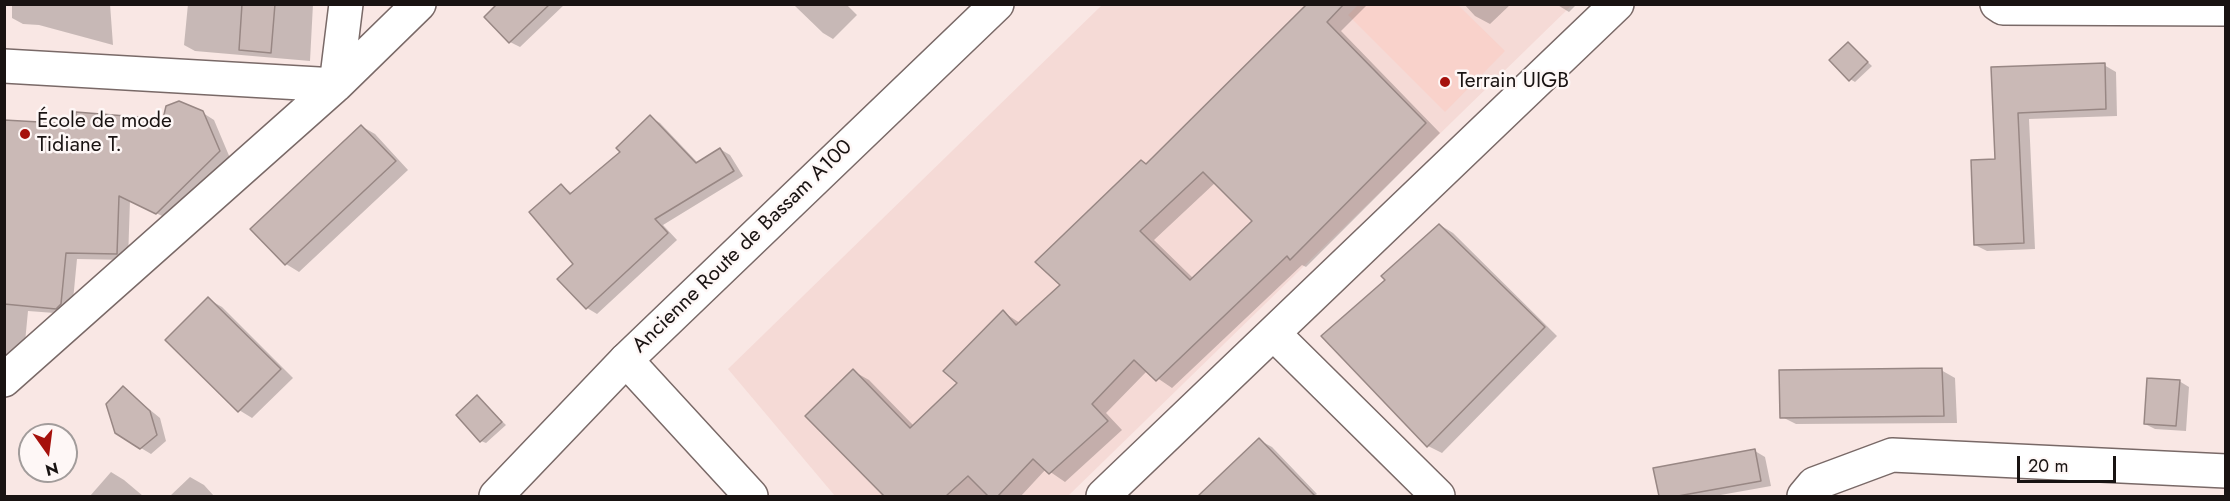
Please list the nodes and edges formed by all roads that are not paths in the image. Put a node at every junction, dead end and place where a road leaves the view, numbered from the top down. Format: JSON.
{"nodes":[{"id":1,"x":346,"y":4,"type":"edge"},
{"id":2,"x":418,"y":4,"type":"edge"},
{"id":3,"x":997,"y":4,"type":"edge"},
{"id":4,"x":1617,"y":4,"type":"edge"},
{"id":5,"x":1997,"y":4,"type":"edge"},
{"id":6,"x":2226,"y":9,"type":"edge"},
{"id":7,"x":4,"y":66,"type":"edge"},
{"id":8,"x":336,"y":85,"type":"junction"},
{"id":9,"x":1275,"y":335,"type":"junction"},
{"id":10,"x":626,"y":360,"type":"junction"},
{"id":11,"x":4,"y":380,"type":"edge"},
{"id":12,"x":2226,"y":471,"type":"edge"},
{"id":13,"x":496,"y":496,"type":"edge"},
{"id":14,"x":751,"y":496,"type":"edge"},
{"id":15,"x":1103,"y":496,"type":"edge"},
{"id":16,"x":1438,"y":496,"type":"edge"},
{"id":17,"x":1804,"y":496,"type":"edge"}],
"edges":[{"from":1,"to":8,"type":"street"},
{"from":2,"to":8,"type":"street"},
{"from":3,"to":10,"type":"street","name":"Ancienne Route de Bassam A100"},
{"from":4,"to":9,"type":"street"},
{"from":5,"to":6,"type":"street"},
{"from":7,"to":8,"type":"street"},
{"from":8,"to":11,"type":"street"},
{"from":9,"to":15,"type":"street"},
{"from":9,"to":16,"type":"street"},
{"from":10,"to":13,"type":"street","name":"Ancienne Route de Bassam A100"},
{"from":10,"to":14,"type":"street"},
{"from":12,"to":17,"type":"street"}]}
